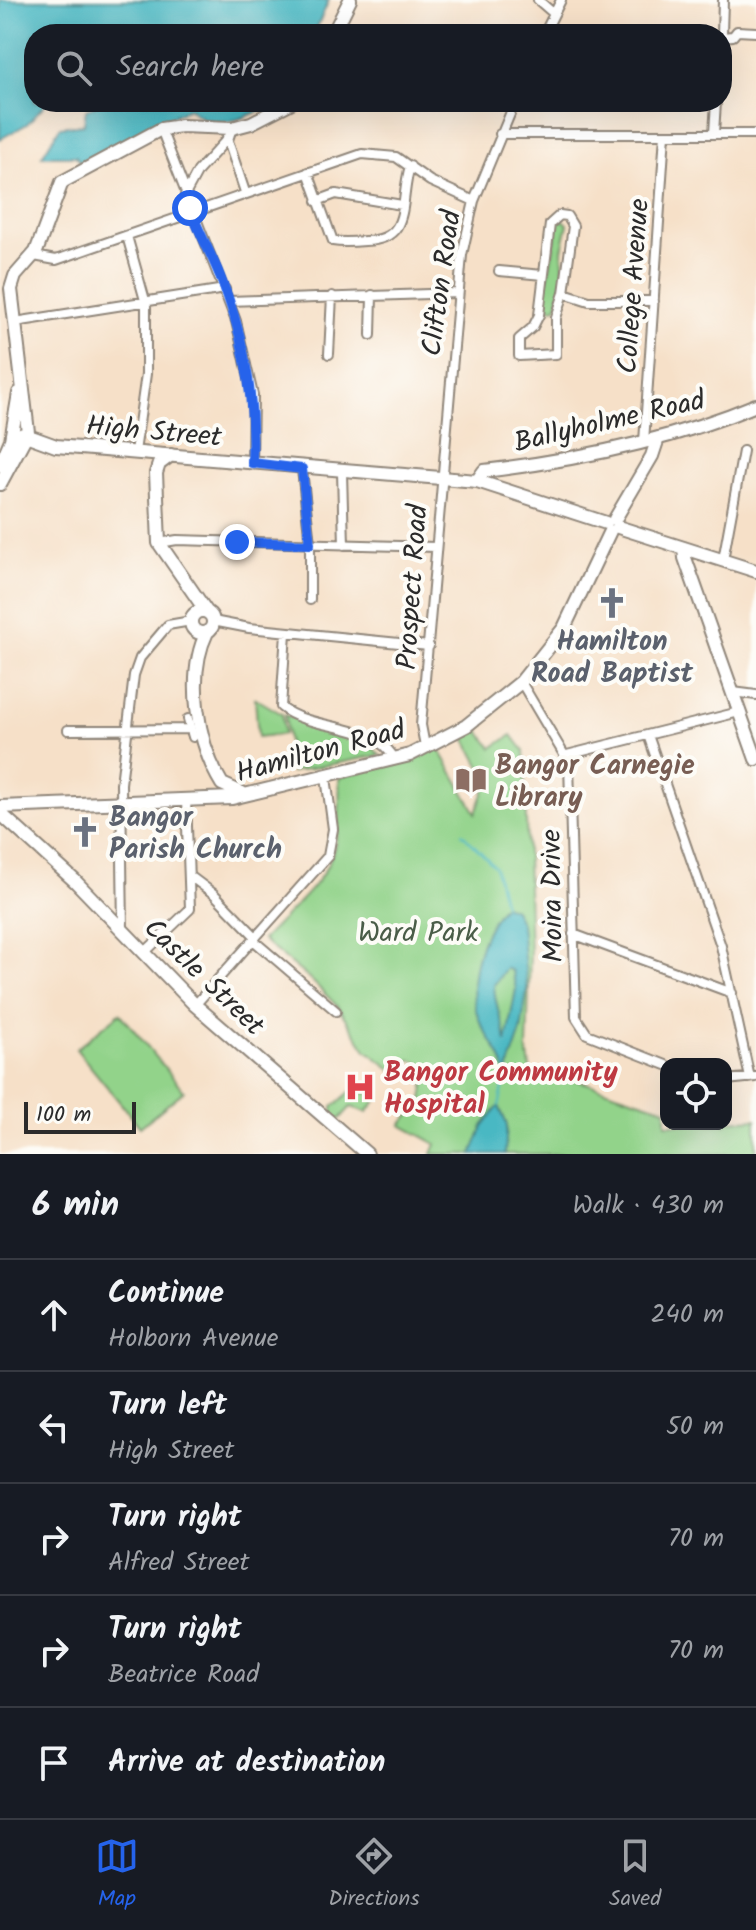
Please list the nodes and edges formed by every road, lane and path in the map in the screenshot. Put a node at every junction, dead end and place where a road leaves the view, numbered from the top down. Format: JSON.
{"nodes":[{"id":1,"x":350,"y":0,"type":"edge"},
{"id":2,"x":538,"y":0,"type":"edge"},
{"id":3,"x":561,"y":0,"type":"edge"},
{"id":4,"x":723,"y":0,"type":"edge"},
{"id":5,"x":553,"y":13,"type":"junction"},
{"id":6,"x":338,"y":24,"type":"edge"},
{"id":7,"x":548,"y":24,"type":"edge"},
{"id":8,"x":722,"y":24,"type":"edge"},
{"id":9,"x":732,"y":31,"type":"edge"},
{"id":10,"x":756,"y":32,"type":"edge"},
{"id":11,"x":272,"y":112,"type":"edge"},
{"id":12,"x":510,"y":112,"type":"edge"},
{"id":13,"x":715,"y":112,"type":"edge"},
{"id":14,"x":161,"y":129,"type":"junction"},
{"id":15,"x":230,"y":133,"type":"junction"},
{"id":16,"x":714,"y":133,"type":"junction"},
{"id":17,"x":500,"y":134,"type":"junction"},
{"id":18,"x":665,"y":134,"type":"junction"},
{"id":19,"x":756,"y":134,"type":"edge"},
{"id":20,"x":410,"y":166,"type":"junction"},
{"id":21,"x":308,"y":172,"type":"junction"},
{"id":22,"x":245,"y":192,"type":"junction"},
{"id":23,"x":185,"y":195,"type":"junction"},
{"id":24,"x":317,"y":201,"type":"junction"},
{"id":25,"x":474,"y":201,"type":"junction"},
{"id":26,"x":402,"y":205,"type":"junction"},
{"id":27,"x":191,"y":212,"type":"junction"},
{"id":28,"x":127,"y":236,"type":"junction"},
{"id":29,"x":34,"y":256,"type":"junction"},
{"id":30,"x":499,"y":271,"type":"dead end"},
{"id":31,"x":543,"y":275,"type":"junction"},
{"id":32,"x":225,"y":289,"type":"junction"},
{"id":33,"x":457,"y":293,"type":"junction"},
{"id":34,"x":564,"y":293,"type":"junction"},
{"id":35,"x":372,"y":295,"type":"junction"},
{"id":36,"x":332,"y":296,"type":"junction"},
{"id":37,"x":229,"y":301,"type":"junction"},
{"id":38,"x":654,"y":301,"type":"junction"},
{"id":39,"x":146,"y":304,"type":"junction"},
{"id":40,"x":15,"y":322,"type":"junction"},
{"id":41,"x":371,"y":335,"type":"dead end"},
{"id":42,"x":329,"y":354,"type":"dead end"},
{"id":43,"x":21,"y":382,"type":"junction"},
{"id":44,"x":756,"y":405,"type":"edge"},
{"id":45,"x":27,"y":434,"type":"junction"},
{"id":46,"x":658,"y":438,"type":"junction"},
{"id":47,"x":11,"y":440,"type":"junction"},
{"id":48,"x":644,"y":442,"type":"junction"},
{"id":49,"x":743,"y":451,"type":"dead end"},
{"id":50,"x":136,"y":452,"type":"junction"},
{"id":51,"x":171,"y":455,"type":"junction"},
{"id":52,"x":252,"y":463,"type":"junction"},
{"id":53,"x":0,"y":465,"type":"edge"},
{"id":54,"x":642,"y":467,"type":"junction"},
{"id":55,"x":302,"y":469,"type":"junction"},
{"id":56,"x":342,"y":472,"type":"junction"},
{"id":57,"x":156,"y":478,"type":"junction"},
{"id":58,"x":441,"y":479,"type":"junction"},
{"id":59,"x":477,"y":481,"type":"junction"},
{"id":60,"x":0,"y":484,"type":"edge"},
{"id":61,"x":612,"y":525,"type":"junction"},
{"id":62,"x":159,"y":543,"type":"junction"},
{"id":63,"x":310,"y":544,"type":"junction"},
{"id":64,"x":344,"y":545,"type":"junction"},
{"id":65,"x":436,"y":547,"type":"junction"},
{"id":66,"x":684,"y":548,"type":"junction"},
{"id":67,"x":723,"y":560,"type":"junction"},
{"id":68,"x":756,"y":571,"type":"edge"},
{"id":69,"x":310,"y":600,"type":"dead end"},
{"id":70,"x":191,"y":621,"type":"junction"},
{"id":71,"x":209,"y":621,"type":"junction"},
{"id":72,"x":286,"y":633,"type":"junction"},
{"id":73,"x":429,"y":646,"type":"junction"},
{"id":74,"x":521,"y":682,"type":"junction"},
{"id":75,"x":733,"y":692,"type":"junction"},
{"id":76,"x":756,"y":695,"type":"edge"},
{"id":77,"x":739,"y":712,"type":"junction"},
{"id":78,"x":188,"y":719,"type":"dead end"},
{"id":79,"x":68,"y":730,"type":"dead end"},
{"id":80,"x":127,"y":731,"type":"junction"},
{"id":81,"x":648,"y":735,"type":"junction"},
{"id":82,"x":425,"y":746,"type":"junction"},
{"id":83,"x":567,"y":755,"type":"junction"},
{"id":84,"x":756,"y":759,"type":"edge"},
{"id":85,"x":395,"y":761,"type":"junction"},
{"id":86,"x":217,"y":775,"type":"junction"},
{"id":87,"x":326,"y":777,"type":"junction"},
{"id":88,"x":246,"y":795,"type":"junction"},
{"id":89,"x":192,"y":799,"type":"junction"},
{"id":90,"x":120,"y":802,"type":"junction"},
{"id":91,"x":0,"y":807,"type":"edge"},
{"id":92,"x":24,"y":807,"type":"junction"},
{"id":93,"x":17,"y":825,"type":"junction"},
{"id":94,"x":190,"y":876,"type":"junction"},
{"id":95,"x":123,"y":931,"type":"junction"},
{"id":96,"x":573,"y":934,"type":"junction"},
{"id":97,"x":254,"y":939,"type":"junction"},
{"id":98,"x":144,"y":953,"type":"junction"},
{"id":99,"x":732,"y":993,"type":"junction"},
{"id":100,"x":195,"y":1005,"type":"junction"},
{"id":101,"x":336,"y":1011,"type":"dead end"},
{"id":102,"x":660,"y":1063,"type":"edge"},
{"id":103,"x":753,"y":1077,"type":"edge"},
{"id":104,"x":732,"y":1079,"type":"edge"},
{"id":105,"x":367,"y":1154,"type":"edge"}],
"edges":[{"from":1,"to":6,"type":"main road"},
{"from":2,"to":5,"type":"street"},
{"from":3,"to":5,"type":"street"},
{"from":4,"to":8,"type":"street"},
{"from":5,"to":7,"type":"street"},
{"from":9,"to":10,"type":"street"},
{"from":11,"to":15,"type":"main road"},
{"from":12,"to":17,"type":"street","name":"Clifton Road"},
{"from":13,"to":16,"type":"street"},
{"from":14,"to":15,"type":"main road"},
{"from":14,"to":23,"type":"street"},
{"from":14,"to":29,"type":"main road"},
{"from":15,"to":22,"type":"street"},
{"from":15,"to":23,"type":"street"},
{"from":16,"to":18,"type":"street"},
{"from":16,"to":19,"type":"street"},
{"from":17,"to":18,"type":"street"},
{"from":17,"to":25,"type":"street","name":"Clifton Road"},
{"from":18,"to":38,"type":"street","name":"College Avenue"},
{"from":20,"to":21,"type":"street"},
{"from":20,"to":25,"type":"street"},
{"from":20,"to":26,"type":"street"},
{"from":21,"to":22,"type":"street"},
{"from":21,"to":24,"type":"street"},
{"from":22,"to":27,"type":"street"},
{"from":23,"to":27,"type":"street"},
{"from":24,"to":26,"type":"street"},
{"from":24,"to":26,"type":"street"},
{"from":25,"to":33,"type":"street","name":"Clifton Road"},
{"from":27,"to":28,"type":"street"},
{"from":27,"to":32,"type":"street"},
{"from":28,"to":29,"type":"street"},
{"from":28,"to":39,"type":"street"},
{"from":29,"to":40,"type":"main road"},
{"from":30,"to":31,"type":"street"},
{"from":31,"to":34,"type":"street"},
{"from":31,"to":34,"type":"street"},
{"from":32,"to":37,"type":"street"},
{"from":32,"to":39,"type":"street"},
{"from":33,"to":35,"type":"street"},
{"from":33,"to":58,"type":"street","name":"Clifton Road"},
{"from":34,"to":38,"type":"street"},
{"from":35,"to":36,"type":"street"},
{"from":35,"to":41,"type":"street"},
{"from":36,"to":37,"type":"street"},
{"from":36,"to":42,"type":"street"},
{"from":37,"to":52,"type":"street"},
{"from":38,"to":48,"type":"street","name":"College Avenue"},
{"from":39,"to":40,"type":"street"},
{"from":39,"to":50,"type":"street"},
{"from":40,"to":43,"type":"main road"},
{"from":43,"to":45,"type":"main road"},
{"from":43,"to":47,"type":"main road"},
{"from":44,"to":46,"type":"main road","name":"Ballyholme Road"},
{"from":45,"to":47,"type":"main road"},
{"from":45,"to":50,"type":"main road","name":"High Street"},
{"from":45,"to":60,"type":"main road"},
{"from":46,"to":48,"type":"main road","name":"Ballyholme Road"},
{"from":46,"to":54,"type":"main road","name":"Hamilton Road"},
{"from":47,"to":53,"type":"main road"},
{"from":48,"to":54,"type":"main road","name":"Hamilton Road"},
{"from":48,"to":59,"type":"main road","name":"Ballyholme Road"},
{"from":49,"to":67,"type":"street"},
{"from":50,"to":51,"type":"main road","name":"High Street"},
{"from":50,"to":57,"type":"main road"},
{"from":51,"to":52,"type":"main road","name":"High Street"},
{"from":51,"to":57,"type":"main road"},
{"from":52,"to":55,"type":"main road","name":"High Street"},
{"from":54,"to":61,"type":"main road","name":"Hamilton Road"},
{"from":55,"to":56,"type":"main road","name":"High Street"},
{"from":55,"to":63,"type":"street"},
{"from":56,"to":58,"type":"main road","name":"High Street"},
{"from":56,"to":64,"type":"street"},
{"from":57,"to":62,"type":"main road"},
{"from":58,"to":59,"type":"main road","name":"High Street"},
{"from":58,"to":65,"type":"street","name":"Prospect Road"},
{"from":59,"to":61,"type":"main road"},
{"from":61,"to":66,"type":"main road"},
{"from":61,"to":74,"type":"main road","name":"Hamilton Road"},
{"from":62,"to":63,"type":"street"},
{"from":62,"to":71,"type":"main road"},
{"from":63,"to":64,"type":"street"},
{"from":63,"to":69,"type":"street"},
{"from":64,"to":65,"type":"street"},
{"from":65,"to":73,"type":"street","name":"Prospect Road"},
{"from":66,"to":67,"type":"main road"},
{"from":66,"to":75,"type":"main road"},
{"from":67,"to":68,"type":"main road"},
{"from":70,"to":71,"type":"main road"},
{"from":70,"to":71,"type":"main road"},
{"from":70,"to":80,"type":"street"},
{"from":71,"to":72,"type":"street"},
{"from":71,"to":86,"type":"main road"},
{"from":72,"to":73,"type":"street"},
{"from":72,"to":85,"type":"street"},
{"from":73,"to":82,"type":"street","name":"Prospect Road"},
{"from":74,"to":82,"type":"main road","name":"Hamilton Road"},
{"from":74,"to":83,"type":"street","name":"Moira Drive"},
{"from":75,"to":76,"type":"street"},
{"from":75,"to":77,"type":"main road"},
{"from":77,"to":81,"type":"street"},
{"from":77,"to":84,"type":"main road"},
{"from":78,"to":80,"type":"street"},
{"from":79,"to":80,"type":"street"},
{"from":80,"to":90,"type":"street"},
{"from":81,"to":83,"type":"street"},
{"from":81,"to":99,"type":"street"},
{"from":82,"to":85,"type":"main road","name":"Hamilton Road"},
{"from":83,"to":96,"type":"street","name":"Moira Drive"},
{"from":85,"to":87,"type":"main road","name":"Hamilton Road"},
{"from":86,"to":88,"type":"main road"},
{"from":86,"to":89,"type":"main road"},
{"from":87,"to":88,"type":"main road","name":"Hamilton Road"},
{"from":87,"to":97,"type":"street"},
{"from":88,"to":89,"type":"main road","name":"Hamilton Road"},
{"from":89,"to":90,"type":"main road","name":"Hamilton Road"},
{"from":89,"to":94,"type":"street"},
{"from":90,"to":92,"type":"main road","name":"Hamilton Road"},
{"from":90,"to":95,"type":"street"},
{"from":91,"to":92,"type":"main road","name":"Hamilton Road"},
{"from":91,"to":93,"type":"main road","name":"Castle Street"},
{"from":92,"to":93,"type":"main road"},
{"from":93,"to":95,"type":"main road","name":"Castle Street"},
{"from":94,"to":97,"type":"street"},
{"from":94,"to":98,"type":"street"},
{"from":95,"to":98,"type":"main road","name":"Castle Street"},
{"from":96,"to":99,"type":"street"},
{"from":96,"to":102,"type":"street","name":"Moira Drive"},
{"from":97,"to":100,"type":"street"},
{"from":97,"to":101,"type":"street"},
{"from":98,"to":100,"type":"main road","name":"Castle Street"},
{"from":99,"to":103,"type":"street"},
{"from":100,"to":105,"type":"main road","name":"Castle Street"},
{"from":103,"to":104,"type":"street"}]}
